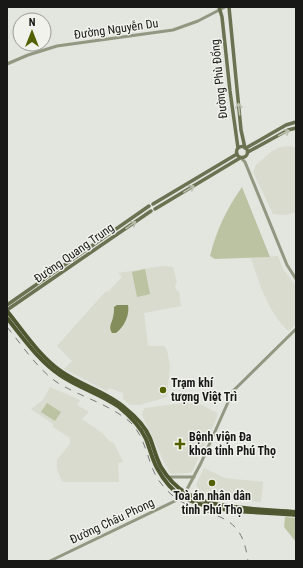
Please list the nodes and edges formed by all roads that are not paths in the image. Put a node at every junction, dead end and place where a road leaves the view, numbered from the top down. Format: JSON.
{"nodes":[{"id":1,"x":225,"y":7,"type":"edge"},
{"id":2,"x":229,"y":7,"type":"edge"},
{"id":3,"x":220,"y":8,"type":"edge"},
{"id":4,"x":7,"y":64,"type":"edge"},
{"id":5,"x":296,"y":122,"type":"edge"},
{"id":6,"x":296,"y":128,"type":"edge"},
{"id":7,"x":238,"y":148,"type":"junction"},
{"id":8,"x":246,"y":148,"type":"junction"},
{"id":9,"x":248,"y":152,"type":"junction"},
{"id":10,"x":237,"y":154,"type":"junction"},
{"id":11,"x":246,"y":157,"type":"junction"},
{"id":12,"x":240,"y":158,"type":"junction"},
{"id":13,"x":245,"y":162,"type":"junction"},
{"id":14,"x":153,"y":204,"type":"junction"},
{"id":15,"x":149,"y":206,"type":"junction"},
{"id":16,"x":153,"y":210,"type":"junction"},
{"id":17,"x":296,"y":279,"type":"edge"},
{"id":18,"x":21,"y":295,"type":"junction"},
{"id":19,"x":24,"y":299,"type":"junction"},
{"id":20,"x":7,"y":304,"type":"edge"},
{"id":21,"x":7,"y":311,"type":"edge"},
{"id":22,"x":7,"y":318,"type":"edge"},
{"id":23,"x":296,"y":329,"type":"edge"},
{"id":24,"x":155,"y":458,"type":"junction"},
{"id":25,"x":194,"y":476,"type":"junction"},
{"id":26,"x":168,"y":477,"type":"junction"},
{"id":27,"x":183,"y":494,"type":"junction"},
{"id":28,"x":228,"y":508,"type":"junction"},
{"id":29,"x":296,"y":512,"type":"edge"},
{"id":30,"x":296,"y":515,"type":"edge"},
{"id":31,"x":50,"y":561,"type":"edge"}],
"edges":[{"from":1,"to":3,"type":"street","name":"Đường Nguyễn Du"},
{"from":8,"to":2,"type":"main road","name":"Đường Phù Đổng","one_way":true},
{"from":3,"to":4,"type":"street","name":"Đường Nguyễn Du"},
{"from":3,"to":7,"type":"main road","name":"Đường Phù Đổng"},
{"from":5,"to":8,"type":"main road"},
{"from":9,"to":6,"type":"main road","one_way":true},
{"from":7,"to":8,"type":"main road"},
{"from":7,"to":10,"type":"main road"},
{"from":8,"to":9,"type":"main road"},
{"from":9,"to":11,"type":"main road"},
{"from":10,"to":12,"type":"main road"},
{"from":10,"to":14,"type":"main road"},
{"from":11,"to":12,"type":"main road"},
{"from":11,"to":13,"type":"street"},
{"from":12,"to":13,"type":"street"},
{"from":16,"to":12,"type":"main road","name":"Đường Quang Trung","one_way":true},
{"from":13,"to":17,"type":"street"},
{"from":14,"to":15,"type":"main road","name":"Đường Quang Trung"},
{"from":14,"to":16,"type":"main road"},
{"from":15,"to":16,"type":"main road"},
{"from":15,"to":18,"type":"main road","name":"Đường Quang Trung"},
{"from":19,"to":16,"type":"main road","name":"Đường Quang Trung","one_way":true},
{"from":18,"to":19,"type":"main road"},
{"from":18,"to":20,"type":"main road","name":"Đường Quang Trung"},
{"from":19,"to":21,"type":"main road","name":"Đường Quang Trung"},
{"from":21,"to":24,"type":"main road"},
{"from":22,"to":24,"type":"main road"},
{"from":23,"to":25,"type":"street","name":"Đường Châu Phong"},
{"from":24,"to":26,"type":"main road"},
{"from":24,"to":27,"type":"main road"},
{"from":25,"to":26,"type":"street"},
{"from":25,"to":27,"type":"street","name":"Đường Châu Phong"},
{"from":26,"to":27,"type":"main road"},
{"from":27,"to":28,"type":"main road"},
{"from":27,"to":31,"type":"street","name":"Đường Châu Phong"},
{"from":28,"to":29,"type":"main road"},
{"from":28,"to":30,"type":"main road"}]}
